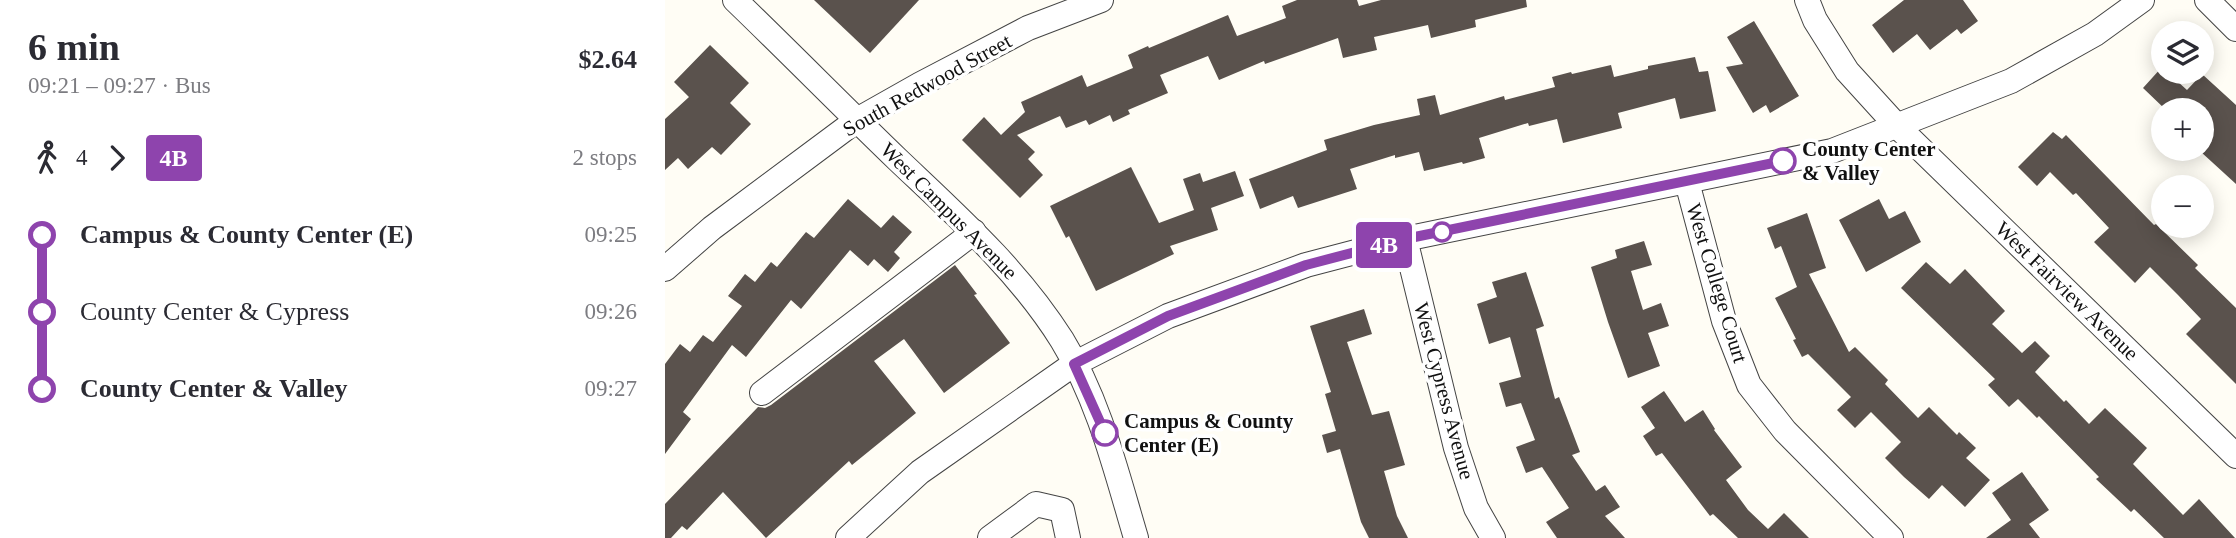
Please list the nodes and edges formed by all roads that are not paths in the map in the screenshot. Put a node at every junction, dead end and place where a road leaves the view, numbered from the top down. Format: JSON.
{"nodes":[{"id":1,"x":735,"y":0,"type":"edge"},
{"id":2,"x":1101,"y":0,"type":"edge"},
{"id":3,"x":1807,"y":0,"type":"edge"},
{"id":4,"x":2142,"y":0,"type":"edge"},
{"id":5,"x":2207,"y":0,"type":"edge"},
{"id":6,"x":2236,"y":29,"type":"edge"},
{"id":7,"x":857,"y":120,"type":"junction"},
{"id":8,"x":1898,"y":126,"type":"junction"},
{"id":9,"x":1687,"y":182,"type":"junction"},
{"id":10,"x":974,"y":232,"type":"junction"},
{"id":11,"x":1405,"y":239,"type":"junction"},
{"id":12,"x":665,"y":269,"type":"edge"},
{"id":13,"x":1074,"y":364,"type":"junction"},
{"id":14,"x":762,"y":393,"type":"dead end"},
{"id":15,"x":2236,"y":456,"type":"edge"},
{"id":16,"x":848,"y":538,"type":"edge"},
{"id":17,"x":990,"y":538,"type":"edge"},
{"id":18,"x":1068,"y":538,"type":"edge"},
{"id":19,"x":1136,"y":538,"type":"edge"},
{"id":20,"x":1493,"y":538,"type":"edge"},
{"id":21,"x":1891,"y":538,"type":"edge"}],
"edges":[{"from":1,"to":7,"type":"street","name":"West Campus Avenue"},
{"from":2,"to":7,"type":"street","name":"South Redwood Street"},
{"from":3,"to":8,"type":"street","name":"West Fairview Avenue"},
{"from":4,"to":8,"type":"street"},
{"from":5,"to":6,"type":"street"},
{"from":7,"to":10,"type":"street","name":"West Campus Avenue"},
{"from":7,"to":12,"type":"street","name":"South Redwood Street"},
{"from":8,"to":9,"type":"street"},
{"from":8,"to":15,"type":"street","name":"West Fairview Avenue"},
{"from":9,"to":11,"type":"street"},
{"from":9,"to":21,"type":"street","name":"West College Court"},
{"from":10,"to":13,"type":"street","name":"West Campus Avenue"},
{"from":10,"to":14,"type":"street"},
{"from":11,"to":13,"type":"street"},
{"from":11,"to":20,"type":"street","name":"West Cypress Avenue"},
{"from":13,"to":16,"type":"street"},
{"from":13,"to":19,"type":"street","name":"West Campus Avenue"},
{"from":17,"to":18,"type":"street"}]}
